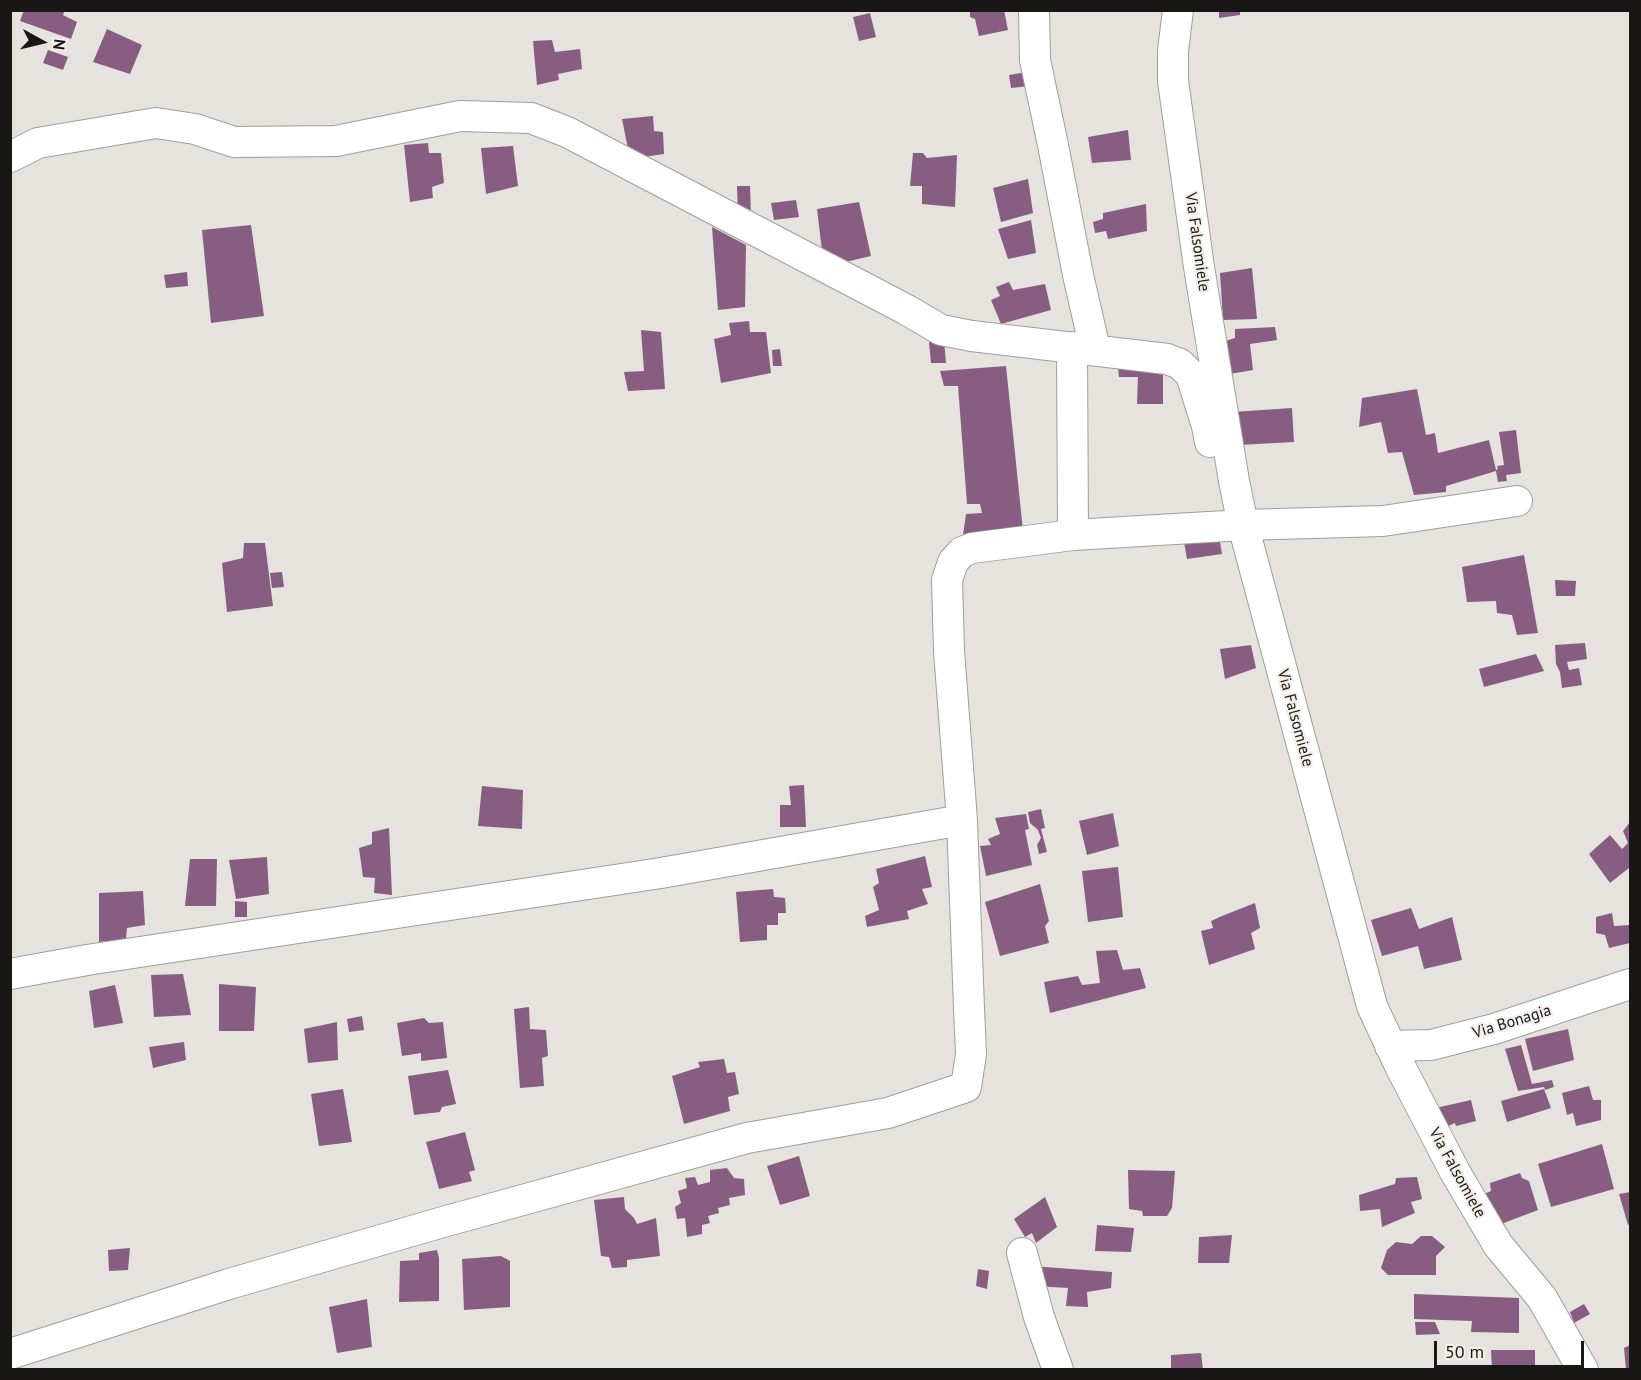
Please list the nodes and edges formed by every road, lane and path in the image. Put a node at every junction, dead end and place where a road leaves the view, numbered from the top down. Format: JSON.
{"nodes":[{"id":1,"x":1034,"y":10,"type":"edge"},
{"id":2,"x":1178,"y":10,"type":"edge"},
{"id":3,"x":10,"y":157,"type":"edge"},
{"id":4,"x":1083,"y":348,"type":"junction"},
{"id":5,"x":1234,"y":481,"type":"junction"},
{"id":6,"x":1517,"y":501,"type":"dead end"},
{"id":7,"x":1243,"y":525,"type":"junction"},
{"id":8,"x":1073,"y":535,"type":"junction"},
{"id":9,"x":962,"y":820,"type":"junction"},
{"id":10,"x":10,"y":974,"type":"edge"},
{"id":11,"x":1630,"y":984,"type":"edge"},
{"id":12,"x":1390,"y":1046,"type":"junction"},
{"id":13,"x":1022,"y":1253,"type":"dead end"},
{"id":14,"x":10,"y":1354,"type":"edge"},
{"id":15,"x":1058,"y":1370,"type":"edge"},
{"id":16,"x":1582,"y":1370,"type":"edge"}],
"edges":[{"from":1,"to":4,"type":"street"},
{"from":2,"to":5,"type":"street","name":"Via Falsomiele"},
{"from":3,"to":4,"type":"street"},
{"from":4,"to":5,"type":"street"},
{"from":4,"to":8,"type":"street"},
{"from":5,"to":7,"type":"street","name":"Via Falsomiele"},
{"from":6,"to":7,"type":"street"},
{"from":7,"to":8,"type":"street"},
{"from":7,"to":12,"type":"street","name":"Via Falsomiele"},
{"from":8,"to":9,"type":"street"},
{"from":9,"to":10,"type":"street"},
{"from":9,"to":14,"type":"street"},
{"from":11,"to":12,"type":"street","name":"Via Bonagia"},
{"from":12,"to":16,"type":"street","name":"Via Falsomiele"},
{"from":13,"to":15,"type":"street"}]}
